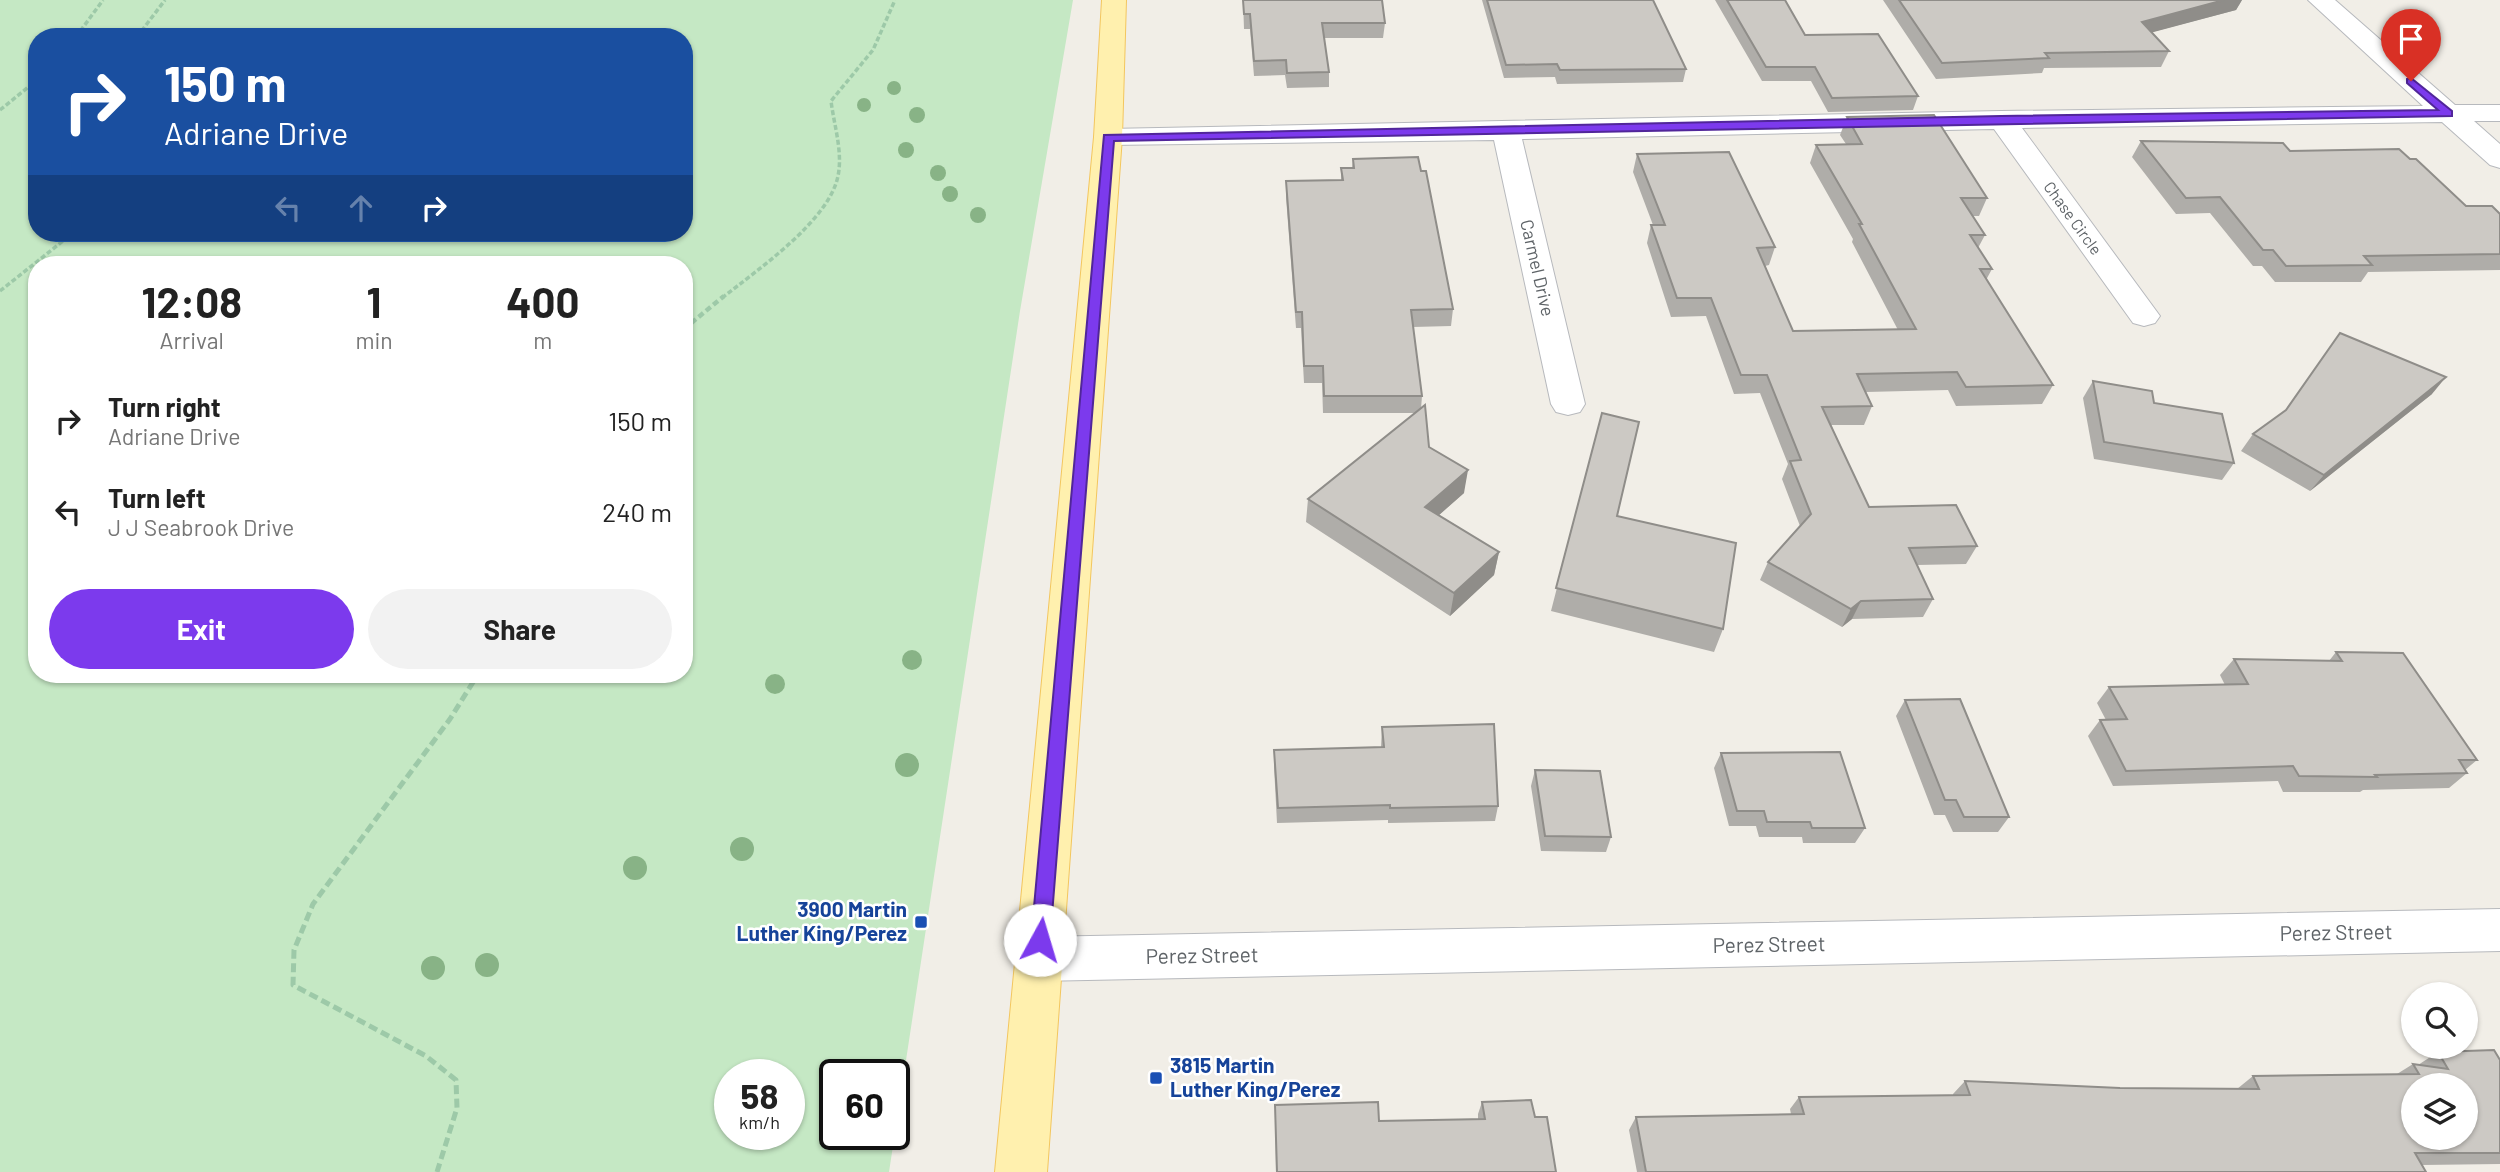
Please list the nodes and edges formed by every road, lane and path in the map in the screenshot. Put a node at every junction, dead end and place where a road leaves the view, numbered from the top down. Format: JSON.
{"nodes":[{"id":1,"x":103,"y":0,"type":"edge"},
{"id":2,"x":165,"y":0,"type":"edge"},
{"id":3,"x":895,"y":0,"type":"edge"},
{"id":4,"x":1114,"y":0,"type":"edge"},
{"id":5,"x":2320,"y":0,"type":"edge"},
{"id":6,"x":83,"y":28,"type":"edge"},
{"id":7,"x":143,"y":28,"type":"edge"},
{"id":8,"x":28,"y":87,"type":"edge"},
{"id":9,"x":0,"y":110,"type":"edge"},
{"id":10,"x":2448,"y":113,"type":"junction"},
{"id":11,"x":2500,"y":113,"type":"edge"},
{"id":12,"x":2001,"y":119,"type":"junction"},
{"id":13,"x":1506,"y":132,"type":"junction"},
{"id":14,"x":1108,"y":137,"type":"junction"},
{"id":15,"x":2500,"y":159,"type":"edge"},
{"id":16,"x":62,"y":242,"type":"edge"},
{"id":17,"x":44,"y":256,"type":"edge"},
{"id":18,"x":28,"y":269,"type":"edge"},
{"id":19,"x":0,"y":291,"type":"edge"},
{"id":20,"x":2144,"y":316,"type":"dead end"},
{"id":21,"x":693,"y":321,"type":"edge"},
{"id":22,"x":1568,"y":404,"type":"dead end"},
{"id":23,"x":472,"y":683,"type":"edge"},
{"id":24,"x":2500,"y":930,"type":"edge"},
{"id":25,"x":1038,"y":959,"type":"junction"},
{"id":26,"x":437,"y":1172,"type":"edge"},
{"id":27,"x":1021,"y":1172,"type":"edge"}],
"edges":[{"from":1,"to":6,"type":"path"},
{"from":2,"to":7,"type":"path"},
{"from":3,"to":21,"type":"path"},
{"from":4,"to":14,"type":"main road"},
{"from":5,"to":10,"type":"street"},
{"from":8,"to":9,"type":"path"},
{"from":10,"to":11,"type":"street"},
{"from":10,"to":12,"type":"street"},
{"from":10,"to":15,"type":"street"},
{"from":12,"to":13,"type":"street"},
{"from":12,"to":20,"type":"street","name":"Chase Circle"},
{"from":13,"to":14,"type":"street"},
{"from":13,"to":22,"type":"street","name":"Carmel Drive"},
{"from":14,"to":25,"type":"main road"},
{"from":16,"to":17,"type":"path"},
{"from":18,"to":19,"type":"path"},
{"from":23,"to":26,"type":"path"},
{"from":24,"to":25,"type":"street","name":"Perez Street"},
{"from":25,"to":27,"type":"main road"}]}
